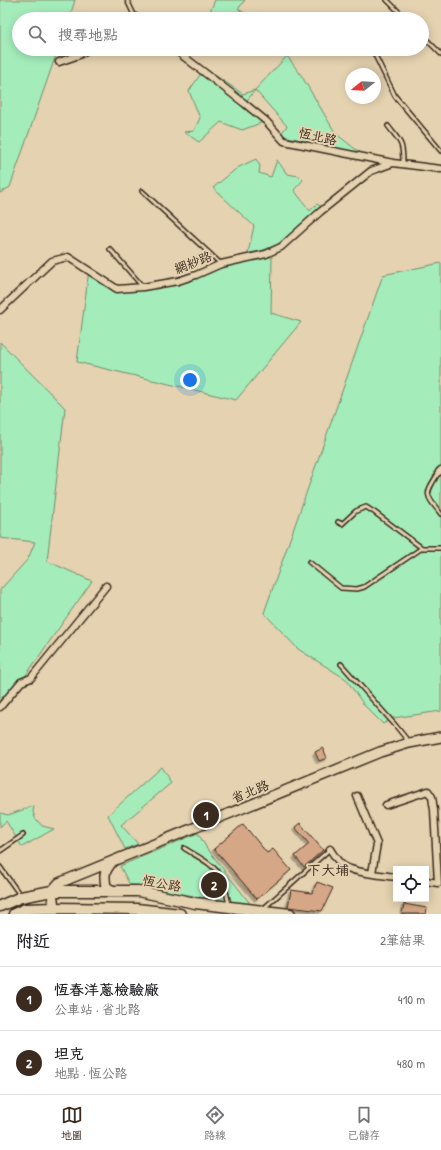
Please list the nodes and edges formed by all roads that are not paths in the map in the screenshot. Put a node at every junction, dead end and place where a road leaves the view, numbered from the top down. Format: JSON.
{"nodes":[{"id":1,"x":127,"y":0,"type":"edge"},
{"id":2,"x":387,"y":0,"type":"edge"},
{"id":3,"x":132,"y":12,"type":"edge"},
{"id":4,"x":399,"y":12,"type":"edge"},
{"id":5,"x":429,"y":42,"type":"edge"},
{"id":6,"x":441,"y":54,"type":"edge"},
{"id":7,"x":76,"y":56,"type":"edge"},
{"id":8,"x":183,"y":56,"type":"edge"},
{"id":9,"x":375,"y":56,"type":"edge"},
{"id":10,"x":59,"y":62,"type":"dead end"},
{"id":11,"x":388,"y":126,"type":"dead end"},
{"id":12,"x":441,"y":151,"type":"edge"},
{"id":13,"x":393,"y":163,"type":"junction"},
{"id":14,"x":403,"y":164,"type":"junction"},
{"id":15,"x":441,"y":169,"type":"edge"},
{"id":16,"x":142,"y":191,"type":"dead end"},
{"id":17,"x":110,"y":249,"type":"dead end"},
{"id":18,"x":221,"y":264,"type":"junction"},
{"id":19,"x":143,"y":287,"type":"junction"},
{"id":20,"x":0,"y":310,"type":"edge"},
{"id":21,"x":440,"y":471,"type":"edge"},
{"id":22,"x":441,"y":514,"type":"edge"},
{"id":23,"x":338,"y":522,"type":"dead end"},
{"id":24,"x":422,"y":548,"type":"junction"},
{"id":25,"x":441,"y":548,"type":"edge"},
{"id":26,"x":309,"y":562,"type":"dead end"},
{"id":27,"x":106,"y":586,"type":"dead end"},
{"id":28,"x":341,"y":664,"type":"dead end"},
{"id":29,"x":0,"y":707,"type":"edge"},
{"id":30,"x":441,"y":737,"type":"edge"},
{"id":31,"x":409,"y":743,"type":"junction"},
{"id":32,"x":357,"y":796,"type":"dead end"},
{"id":33,"x":386,"y":804,"type":"dead end"},
{"id":34,"x":23,"y":835,"type":"dead end"},
{"id":35,"x":184,"y":848,"type":"dead end"},
{"id":36,"x":330,"y":849,"type":"joint"},
{"id":37,"x":0,"y":851,"type":"edge"},
{"id":38,"x":112,"y":862,"type":"junction"},
{"id":39,"x":0,"y":867,"type":"edge"},
{"id":40,"x":372,"y":873,"type":"junction"},
{"id":41,"x":393,"y":876,"type":"edge"},
{"id":42,"x":429,"y":881,"type":"edge"},
{"id":43,"x":440,"y":883,"type":"edge"},
{"id":44,"x":52,"y":891,"type":"junction"},
{"id":45,"x":114,"y":891,"type":"junction"},
{"id":46,"x":21,"y":897,"type":"junction"},
{"id":47,"x":0,"y":906,"type":"edge"},
{"id":48,"x":229,"y":907,"type":"junction"},
{"id":49,"x":54,"y":908,"type":"junction"},
{"id":50,"x":261,"y":910,"type":"junction"},
{"id":51,"x":14,"y":914,"type":"edge"},
{"id":52,"x":180,"y":914,"type":"edge"},
{"id":53,"x":287,"y":914,"type":"edge"}],
"edges":[{"from":1,"to":3,"type":"lane"},
{"from":2,"to":4,"type":"lane"},
{"from":5,"to":6,"type":"lane"},
{"from":7,"to":10,"type":"street"},
{"from":8,"to":13,"type":"street","name":"恆北路"},
{"from":9,"to":12,"type":"lane"},
{"from":11,"to":14,"type":"lane"},
{"from":13,"to":14,"type":"street","name":"恆北路"},
{"from":13,"to":18,"type":"street","name":"網紗路"},
{"from":14,"to":15,"type":"street","name":"恆北路"},
{"from":16,"to":18,"type":"lane"},
{"from":17,"to":19,"type":"lane"},
{"from":18,"to":19,"type":"street","name":"網紗路"},
{"from":19,"to":20,"type":"street","name":"網紗路"},
{"from":21,"to":22,"type":"lane"},
{"from":23,"to":24,"type":"lane"},
{"from":24,"to":25,"type":"lane"},
{"from":24,"to":26,"type":"lane"},
{"from":27,"to":29,"type":"street"},
{"from":28,"to":31,"type":"lane"},
{"from":30,"to":31,"type":"main road","name":"省北路"},
{"from":31,"to":38,"type":"main road","name":"省北路"},
{"from":32,"to":40,"type":"street"},
{"from":33,"to":43,"type":"street"},
{"from":34,"to":37,"type":"lane"},
{"from":35,"to":48,"type":"lane"},
{"from":36,"to":40,"type":"street"},
{"from":36,"to":50,"type":"lane"},
{"from":38,"to":44,"type":"main road","name":"省北路"},
{"from":38,"to":45,"type":"main road"},
{"from":39,"to":46,"type":"lane"},
{"from":40,"to":41,"type":"street"},
{"from":42,"to":43,"type":"street"},
{"from":44,"to":45,"type":"main road","name":"恆公路"},
{"from":44,"to":46,"type":"main road","name":"省北路"},
{"from":44,"to":49,"type":"main road"},
{"from":45,"to":48,"type":"main road","name":"恆公路"},
{"from":46,"to":47,"type":"main road","name":"省北路"},
{"from":48,"to":50,"type":"main road","name":"恆公路"},
{"from":49,"to":51,"type":"main road"},
{"from":49,"to":52,"type":"main road"},
{"from":50,"to":53,"type":"main road","name":"恆公路"}]}
